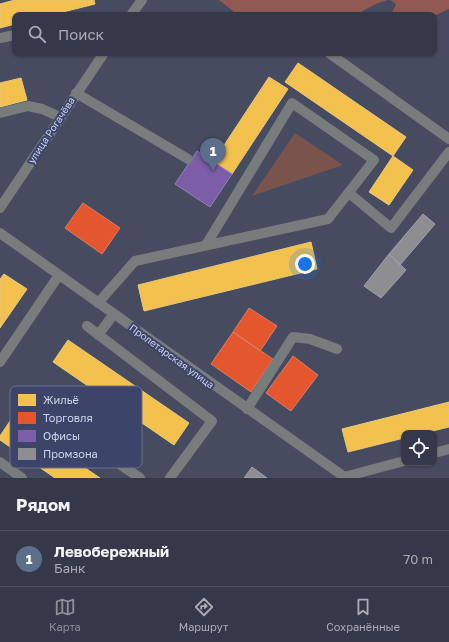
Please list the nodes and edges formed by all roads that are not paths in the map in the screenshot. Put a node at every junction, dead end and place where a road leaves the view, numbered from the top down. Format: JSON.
{"nodes":[{"id":1,"x":142,"y":0,"type":"edge"},
{"id":2,"x":133,"y":12,"type":"edge"},
{"id":3,"x":12,"y":36,"type":"edge"},
{"id":4,"x":0,"y":38,"type":"edge"},
{"id":5,"x":102,"y":56,"type":"edge"},
{"id":6,"x":333,"y":56,"type":"edge"},
{"id":7,"x":76,"y":93,"type":"junction"},
{"id":8,"x":0,"y":113,"type":"edge"},
{"id":9,"x":60,"y":117,"type":"junction"},
{"id":10,"x":449,"y":139,"type":"edge"},
{"id":11,"x":449,"y":152,"type":"edge"},
{"id":12,"x":188,"y":159,"type":"dead end"},
{"id":13,"x":348,"y":193,"type":"junction"},
{"id":14,"x":0,"y":208,"type":"edge"},
{"id":15,"x":0,"y":233,"type":"edge"},
{"id":16,"x":206,"y":245,"type":"junction"},
{"id":17,"x":59,"y":275,"type":"junction"},
{"id":18,"x":98,"y":303,"type":"junction"},
{"id":19,"x":114,"y":314,"type":"junction"},
{"id":20,"x":87,"y":326,"type":"dead end"},
{"id":21,"x":98,"y":335,"type":"junction"},
{"id":22,"x":337,"y":349,"type":"dead end"},
{"id":23,"x":0,"y":362,"type":"edge"},
{"id":24,"x":247,"y":409,"type":"junction"},
{"id":25,"x":449,"y":449,"type":"edge"},
{"id":26,"x":437,"y":452,"type":"edge"},
{"id":27,"x":0,"y":462,"type":"edge"},
{"id":28,"x":401,"y":462,"type":"edge"},
{"id":29,"x":125,"y":468,"type":"edge"},
{"id":30,"x":22,"y":478,"type":"edge"},
{"id":31,"x":140,"y":478,"type":"edge"},
{"id":32,"x":170,"y":478,"type":"edge"},
{"id":33,"x":345,"y":478,"type":"edge"}],
"edges":[{"from":1,"to":2,"type":"street"},
{"from":3,"to":4,"type":"street"},
{"from":5,"to":7,"type":"street","name":"улица Рогачёва"},
{"from":6,"to":10,"type":"street"},
{"from":7,"to":9,"type":"street","name":"улица Рогачёва"},
{"from":7,"to":12,"type":"street"},
{"from":8,"to":9,"type":"street"},
{"from":9,"to":14,"type":"street","name":"улица Рогачёва"},
{"from":11,"to":13,"type":"street"},
{"from":13,"to":16,"type":"street"},
{"from":13,"to":16,"type":"street"},
{"from":15,"to":17,"type":"street","name":"Пролетарская улица"},
{"from":16,"to":18,"type":"street"},
{"from":17,"to":18,"type":"street","name":"Пролетарская улица"},
{"from":17,"to":23,"type":"street"},
{"from":18,"to":19,"type":"street","name":"Пролетарская улица"},
{"from":19,"to":21,"type":"street"},
{"from":19,"to":24,"type":"street","name":"Пролетарская улица"},
{"from":20,"to":21,"type":"street"},
{"from":21,"to":32,"type":"street"},
{"from":22,"to":24,"type":"street"},
{"from":24,"to":33,"type":"street","name":"Пролетарская улица"},
{"from":25,"to":26,"type":"street"},
{"from":27,"to":30,"type":"street"},
{"from":28,"to":33,"type":"street"},
{"from":29,"to":31,"type":"street"}]}
